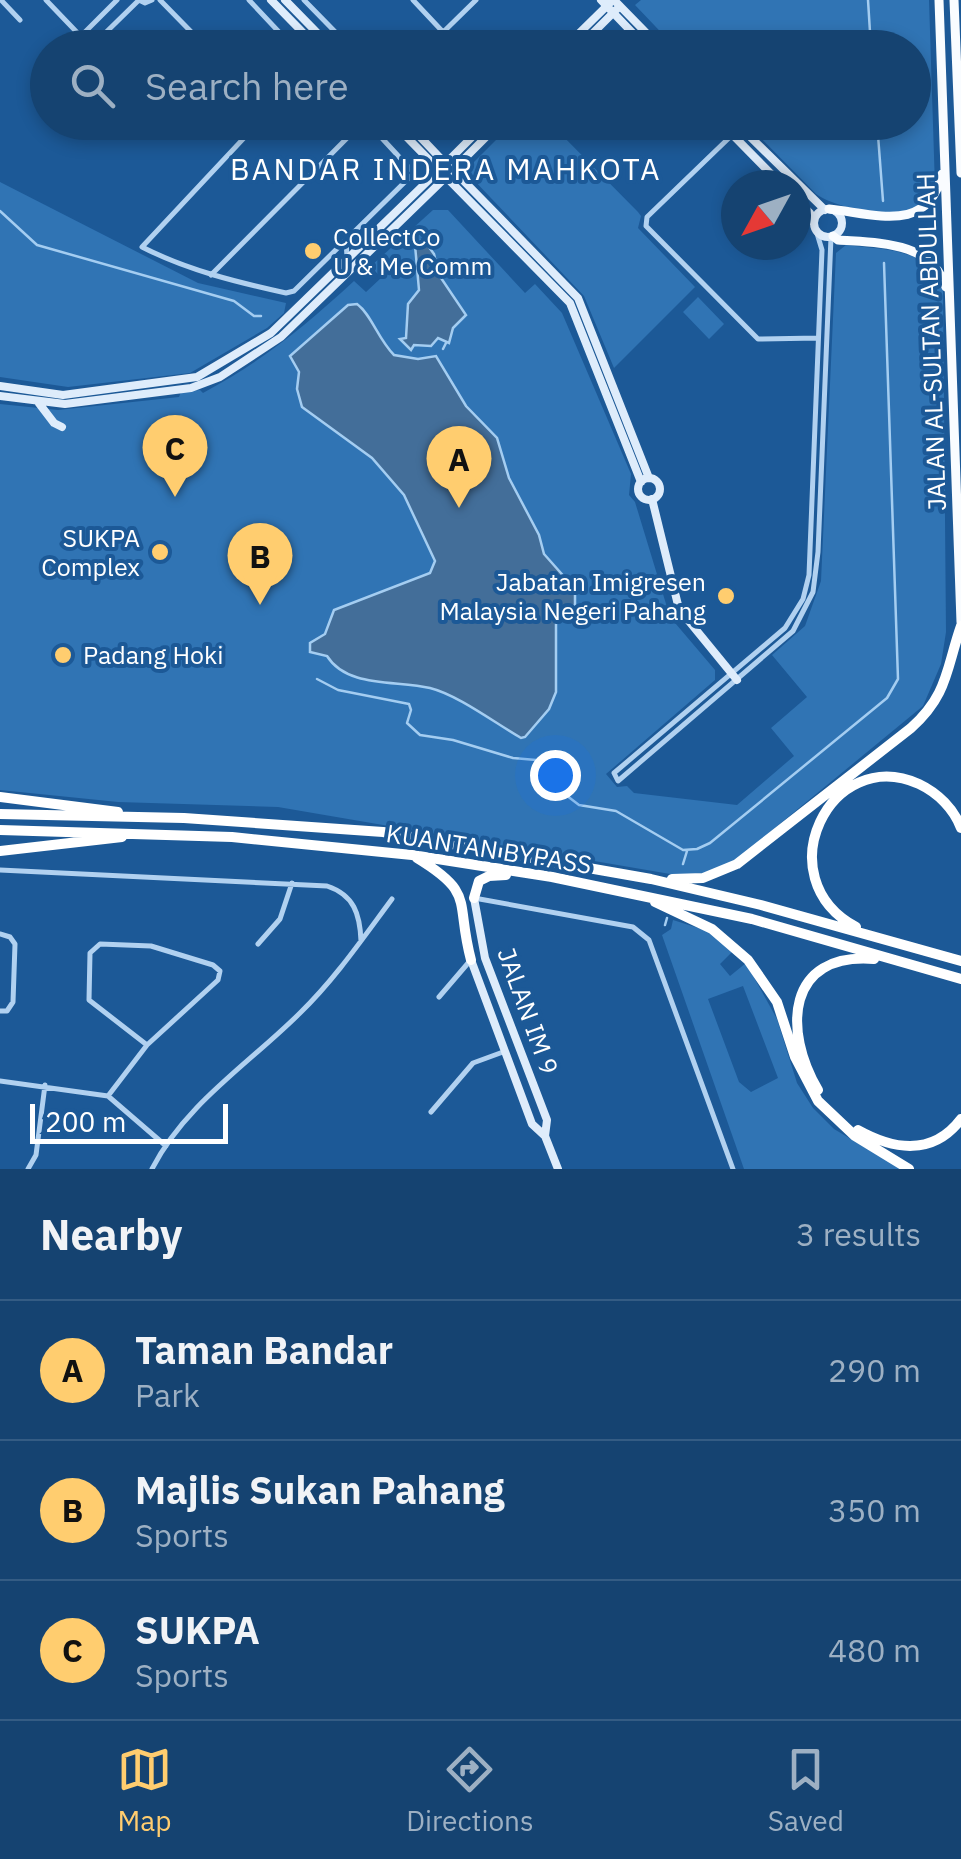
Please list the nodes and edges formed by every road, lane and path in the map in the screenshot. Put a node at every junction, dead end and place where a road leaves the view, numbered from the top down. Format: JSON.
{"nodes":[{"id":1,"x":1,"y":0,"type":"edge"},
{"id":2,"x":46,"y":0,"type":"edge"},
{"id":3,"x":117,"y":0,"type":"edge"},
{"id":4,"x":139,"y":0,"type":"edge"},
{"id":5,"x":152,"y":0,"type":"edge"},
{"id":6,"x":160,"y":0,"type":"edge"},
{"id":7,"x":249,"y":0,"type":"edge"},
{"id":8,"x":271,"y":0,"type":"edge"},
{"id":9,"x":285,"y":0,"type":"edge"},
{"id":10,"x":304,"y":0,"type":"edge"},
{"id":11,"x":412,"y":0,"type":"edge"},
{"id":12,"x":476,"y":0,"type":"edge"},
{"id":13,"x":939,"y":0,"type":"edge"},
{"id":14,"x":954,"y":0,"type":"edge"},
{"id":15,"x":611,"y":4,"type":"edge"},
{"id":16,"x":20,"y":20,"type":"dead end"},
{"id":17,"x":75,"y":30,"type":"edge"},
{"id":18,"x":87,"y":30,"type":"edge"},
{"id":19,"x":108,"y":30,"type":"edge"},
{"id":20,"x":189,"y":30,"type":"edge"},
{"id":21,"x":277,"y":30,"type":"edge"},
{"id":22,"x":300,"y":30,"type":"edge"},
{"id":23,"x":314,"y":30,"type":"edge"},
{"id":24,"x":333,"y":30,"type":"edge"},
{"id":25,"x":441,"y":30,"type":"edge"},
{"id":26,"x":445,"y":30,"type":"edge"},
{"id":27,"x":583,"y":30,"type":"edge"},
{"id":28,"x":592,"y":30,"type":"edge"},
{"id":29,"x":632,"y":30,"type":"edge"},
{"id":30,"x":641,"y":30,"type":"edge"},
{"id":31,"x":959,"y":67,"type":"edge"},
{"id":32,"x":960,"y":97,"type":"edge"},
{"id":33,"x":242,"y":140,"type":"edge"},
{"id":34,"x":347,"y":140,"type":"edge"},
{"id":35,"x":382,"y":140,"type":"edge"},
{"id":36,"x":412,"y":140,"type":"edge"},
{"id":37,"x":421,"y":140,"type":"edge"},
{"id":38,"x":471,"y":140,"type":"edge"},
{"id":39,"x":481,"y":140,"type":"edge"},
{"id":40,"x":726,"y":140,"type":"edge"},
{"id":41,"x":738,"y":140,"type":"edge"},
{"id":42,"x":746,"y":140,"type":"edge"},
{"id":43,"x":944,"y":163,"type":"junction"},
{"id":44,"x":446,"y":170,"type":"junction"},
{"id":45,"x":767,"y":170,"type":"edge"},
{"id":46,"x":961,"y":173,"type":"edge"},
{"id":47,"x":827,"y":209,"type":"junction"},
{"id":48,"x":811,"y":216,"type":"edge"},
{"id":49,"x":815,"y":228,"type":"junction"},
{"id":50,"x":832,"y":236,"type":"junction"},
{"id":51,"x":368,"y":239,"type":"junction"},
{"id":52,"x":346,"y":240,"type":"junction"},
{"id":53,"x":845,"y":241,"type":"junction"},
{"id":54,"x":830,"y":250,"type":"junction"},
{"id":55,"x":347,"y":260,"type":"junction"},
{"id":56,"x":210,"y":275,"type":"junction"},
{"id":57,"x":950,"y":299,"type":"junction"},
{"id":58,"x":818,"y":338,"type":"junction"},
{"id":59,"x":822,"y":348,"type":"junction"},
{"id":60,"x":0,"y":386,"type":"edge"},
{"id":61,"x":0,"y":396,"type":"edge"},
{"id":62,"x":38,"y":402,"type":"junction"},
{"id":63,"x":62,"y":427,"type":"dead end"},
{"id":64,"x":645,"y":480,"type":"junction"},
{"id":65,"x":812,"y":488,"type":"junction"},
{"id":66,"x":820,"y":488,"type":"junction"},
{"id":67,"x":652,"y":500,"type":"junction"},
{"id":68,"x":961,"y":624,"type":"edge"},
{"id":69,"x":734,"y":676,"type":"junction"},
{"id":70,"x":0,"y":796,"type":"edge"},
{"id":71,"x":0,"y":814,"type":"edge"},
{"id":72,"x":147,"y":817,"type":"junction"},
{"id":73,"x":961,"y":828,"type":"edge"},
{"id":74,"x":0,"y":830,"type":"edge"},
{"id":75,"x":148,"y":833,"type":"junction"},
{"id":76,"x":0,"y":851,"type":"edge"},
{"id":77,"x":412,"y":855,"type":"junction"},
{"id":78,"x":0,"y":870,"type":"edge"},
{"id":79,"x":552,"y":878,"type":"junction"},
{"id":80,"x":651,"y":879,"type":"junction"},
{"id":81,"x":292,"y":883,"type":"junction"},
{"id":82,"x":642,"y":895,"type":"junction"},
{"id":83,"x":474,"y":898,"type":"junction"},
{"id":84,"x":392,"y":899,"type":"dead end"},
{"id":85,"x":0,"y":934,"type":"edge"},
{"id":86,"x":877,"y":938,"type":"junction"},
{"id":87,"x":361,"y":941,"type":"junction"},
{"id":88,"x":258,"y":944,"type":"dead end"},
{"id":89,"x":471,"y":960,"type":"junction"},
{"id":90,"x":895,"y":961,"type":"junction"},
{"id":91,"x":961,"y":961,"type":"edge"},
{"id":92,"x":961,"y":980,"type":"edge"},
{"id":93,"x":439,"y":997,"type":"dead end"},
{"id":94,"x":0,"y":1010,"type":"edge"},
{"id":95,"x":147,"y":1044,"type":"junction"},
{"id":96,"x":505,"y":1051,"type":"junction"},
{"id":97,"x":0,"y":1081,"type":"edge"},
{"id":98,"x":45,"y":1086,"type":"junction"},
{"id":99,"x":108,"y":1096,"type":"junction"},
{"id":100,"x":538,"y":1098,"type":"junction"},
{"id":101,"x":524,"y":1102,"type":"junction"},
{"id":102,"x":542,"y":1108,"type":"junction"},
{"id":103,"x":431,"y":1112,"type":"dead end"},
{"id":104,"x":528,"y":1114,"type":"junction"},
{"id":105,"x":961,"y":1119,"type":"edge"},
{"id":106,"x":545,"y":1136,"type":"junction"},
{"id":107,"x":166,"y":1146,"type":"junction"},
{"id":108,"x":28,"y":1169,"type":"edge"},
{"id":109,"x":152,"y":1169,"type":"edge"},
{"id":110,"x":558,"y":1169,"type":"edge"},
{"id":111,"x":733,"y":1169,"type":"edge"},
{"id":112,"x":909,"y":1169,"type":"edge"}],
"edges":[{"from":1,"to":16,"type":"street"},
{"from":2,"to":17,"type":"street"},
{"from":3,"to":18,"type":"street"},
{"from":4,"to":5,"type":"street"},
{"from":4,"to":19,"type":"street"},
{"from":6,"to":20,"type":"street"},
{"from":7,"to":21,"type":"street"},
{"from":8,"to":22,"type":"street"},
{"from":9,"to":23,"type":"street"},
{"from":10,"to":24,"type":"street"},
{"from":11,"to":25,"type":"street"},
{"from":12,"to":26,"type":"street"},
{"from":13,"to":43,"type":"main road","name":"JALAN AL-SULTAN ABDULLAH"},
{"from":14,"to":31,"type":"main road","name":"JALAN AL-SULTAN ABDULLAH"},
{"from":15,"to":27,"type":"street"},
{"from":15,"to":28,"type":"street"},
{"from":15,"to":29,"type":"street"},
{"from":15,"to":30,"type":"street"},
{"from":31,"to":32,"type":"main road","name":"JALAN AL-SULTAN ABDULLAH"},
{"from":32,"to":46,"type":"main road","name":"JALAN AL-SULTAN ABDULLAH"},
{"from":33,"to":56,"type":"street"},
{"from":34,"to":56,"type":"street"},
{"from":35,"to":52,"type":"street"},
{"from":36,"to":44,"type":"street"},
{"from":37,"to":44,"type":"street"},
{"from":38,"to":44,"type":"street"},
{"from":39,"to":44,"type":"street"},
{"from":40,"to":58,"type":"street"},
{"from":41,"to":45,"type":"street"},
{"from":42,"to":47,"type":"street"},
{"from":43,"to":47,"type":"main road"},
{"from":43,"to":57,"type":"main road","name":"JALAN AL-SULTAN ABDULLAH"},
{"from":44,"to":51,"type":"street"},
{"from":44,"to":62,"type":"street"},
{"from":44,"to":64,"type":"street"},
{"from":47,"to":49,"type":"street"},
{"from":47,"to":50,"type":"street"},
{"from":48,"to":49,"type":"street"},
{"from":49,"to":50,"type":"street"},
{"from":49,"to":58,"type":"street"},
{"from":50,"to":53,"type":"main road"},
{"from":50,"to":54,"type":"street"},
{"from":51,"to":52,"type":"street"},
{"from":51,"to":55,"type":"street"},
{"from":52,"to":55,"type":"street"},
{"from":52,"to":56,"type":"street"},
{"from":53,"to":54,"type":"main road"},
{"from":53,"to":57,"type":"main road"},
{"from":54,"to":59,"type":"street"},
{"from":55,"to":60,"type":"street"},
{"from":57,"to":68,"type":"main road","name":"JALAN AL-SULTAN ABDULLAH"},
{"from":58,"to":59,"type":"street"},
{"from":59,"to":65,"type":"street"},
{"from":59,"to":66,"type":"street"},
{"from":61,"to":62,"type":"street"},
{"from":62,"to":63,"type":"street"},
{"from":64,"to":67,"type":"street"},
{"from":64,"to":67,"type":"street"},
{"from":65,"to":66,"type":"street"},
{"from":65,"to":69,"type":"street"},
{"from":66,"to":69,"type":"street"},
{"from":67,"to":69,"type":"street"},
{"from":68,"to":80,"type":"highway"},
{"from":69,"to":69,"type":"street"},
{"from":70,"to":72,"type":"highway"},
{"from":71,"to":72,"type":"highway","name":"KUANTAN BYPASS"},
{"from":72,"to":80,"type":"highway","name":"KUANTAN BYPASS"},
{"from":73,"to":86,"type":"highway"},
{"from":74,"to":75,"type":"highway","name":"KUANTAN BYPASS"},
{"from":75,"to":76,"type":"highway"},
{"from":75,"to":77,"type":"highway","name":"KUANTAN BYPASS"},
{"from":77,"to":79,"type":"highway","name":"KUANTAN BYPASS"},
{"from":77,"to":89,"type":"highway"},
{"from":78,"to":81,"type":"street"},
{"from":79,"to":82,"type":"highway","name":"KUANTAN BYPASS"},
{"from":79,"to":83,"type":"highway"},
{"from":80,"to":86,"type":"highway","name":"KUANTAN BYPASS"},
{"from":81,"to":87,"type":"street"},
{"from":81,"to":88,"type":"street"},
{"from":82,"to":90,"type":"highway","name":"KUANTAN BYPASS"},
{"from":82,"to":112,"type":"highway"},
{"from":83,"to":100,"type":"street","name":"JALAN IM 9"},
{"from":83,"to":111,"type":"street"},
{"from":84,"to":87,"type":"street"},
{"from":85,"to":94,"type":"street"},
{"from":86,"to":91,"type":"highway","name":"KUANTAN BYPASS"},
{"from":87,"to":107,"type":"street"},
{"from":89,"to":93,"type":"street"},
{"from":89,"to":96,"type":"street","name":"JALAN IM 9"},
{"from":90,"to":92,"type":"highway","name":"KUANTAN BYPASS"},
{"from":90,"to":105,"type":"highway"},
{"from":95,"to":95,"type":"street"},
{"from":95,"to":99,"type":"street"},
{"from":96,"to":101,"type":"street","name":"JALAN IM 9"},
{"from":96,"to":103,"type":"street"},
{"from":97,"to":98,"type":"street"},
{"from":98,"to":99,"type":"street"},
{"from":98,"to":108,"type":"street"},
{"from":99,"to":107,"type":"street"},
{"from":100,"to":101,"type":"street"},
{"from":100,"to":102,"type":"street","name":"JALAN IM 9"},
{"from":101,"to":104,"type":"street","name":"JALAN IM 9"},
{"from":102,"to":104,"type":"street"},
{"from":102,"to":106,"type":"street","name":"JALAN IM 9"},
{"from":104,"to":106,"type":"street","name":"JALAN IM 9"},
{"from":106,"to":110,"type":"street","name":"JALAN IM 9"},
{"from":107,"to":109,"type":"street"}]}
